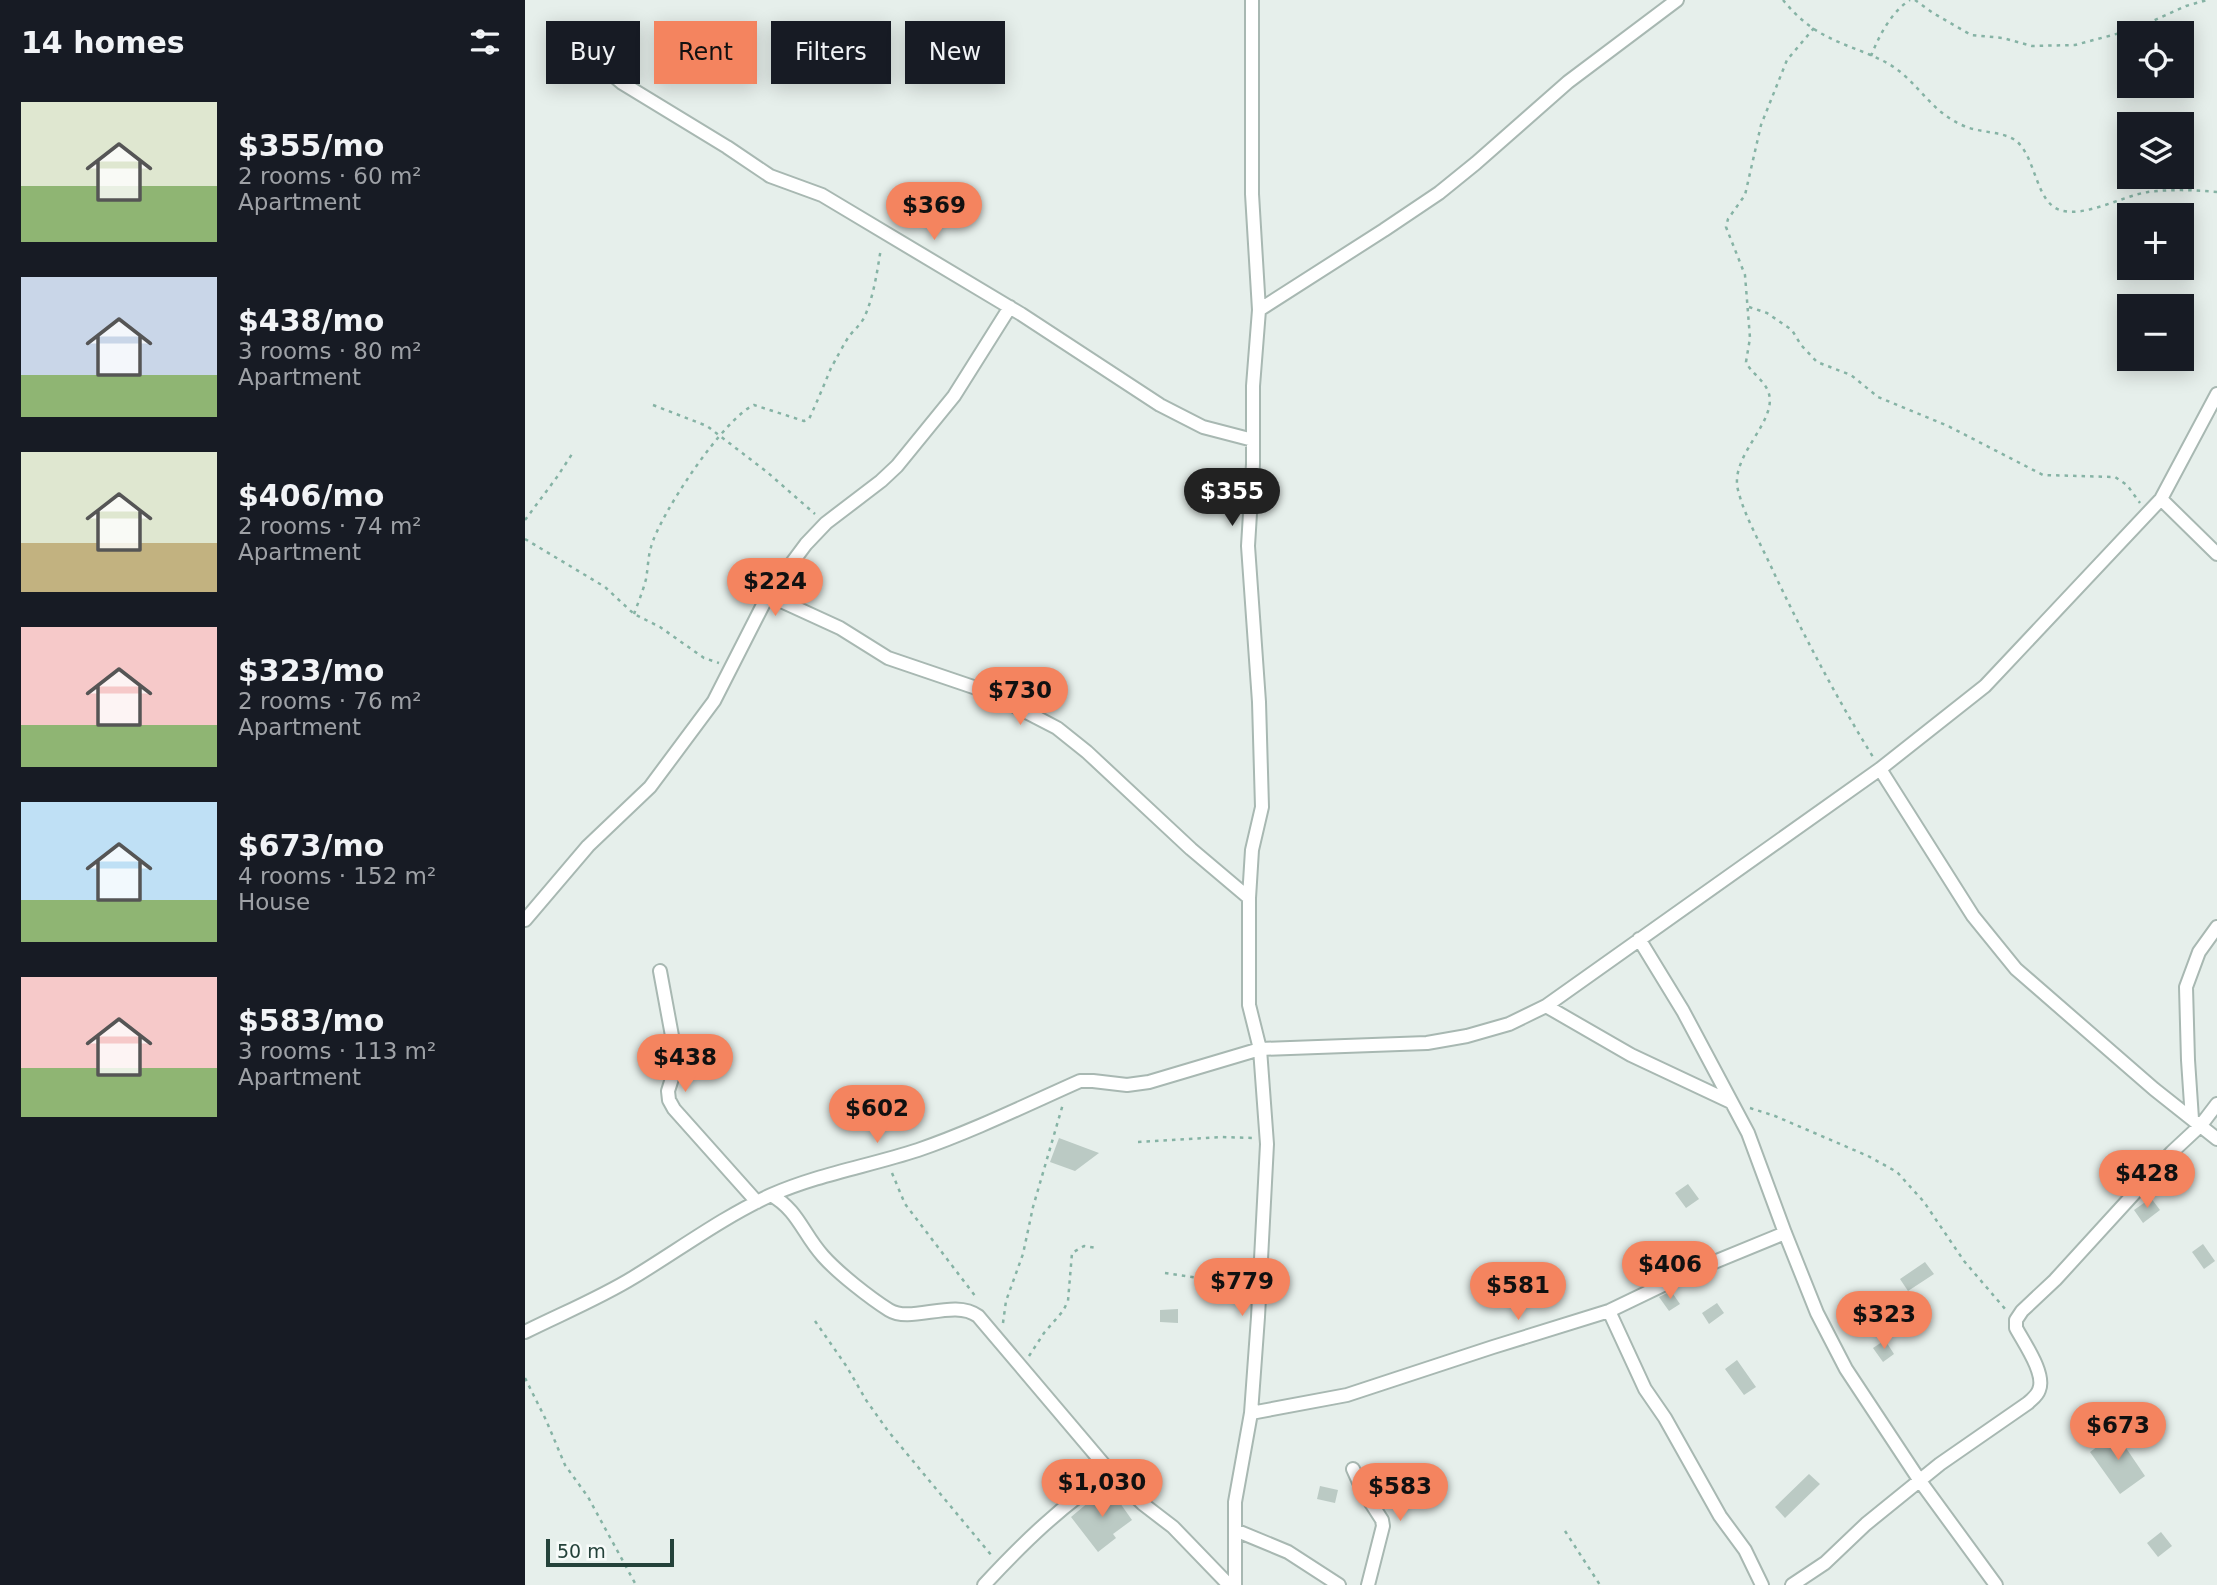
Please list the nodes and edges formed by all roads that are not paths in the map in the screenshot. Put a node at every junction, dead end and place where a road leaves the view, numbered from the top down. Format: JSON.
{"nodes":[{"id":1,"x":1252,"y":0,"type":"edge"},
{"id":2,"x":1677,"y":0,"type":"edge"},
{"id":3,"x":624,"y":84,"type":"edge"},
{"id":4,"x":1010,"y":307,"type":"junction"},
{"id":5,"x":1259,"y":310,"type":"junction"},
{"id":6,"x":2217,"y":394,"type":"edge"},
{"id":7,"x":1253,"y":440,"type":"junction"},
{"id":8,"x":2161,"y":499,"type":"junction"},
{"id":9,"x":2217,"y":554,"type":"edge"},
{"id":10,"x":768,"y":595,"type":"junction"},
{"id":11,"x":1880,"y":768,"type":"junction"},
{"id":12,"x":1249,"y":898,"type":"junction"},
{"id":13,"x":525,"y":920,"type":"edge"},
{"id":14,"x":2217,"y":927,"type":"edge"},
{"id":15,"x":1639,"y":939,"type":"junction"},
{"id":16,"x":660,"y":971,"type":"dead end"},
{"id":17,"x":1546,"y":1006,"type":"junction"},
{"id":18,"x":1260,"y":1049,"type":"junction"},
{"id":19,"x":1731,"y":1102,"type":"junction"},
{"id":20,"x":2217,"y":1104,"type":"edge"},
{"id":21,"x":2197,"y":1122,"type":"junction"},
{"id":22,"x":2217,"y":1139,"type":"edge"},
{"id":23,"x":771,"y":1195,"type":"junction"},
{"id":24,"x":757,"y":1202,"type":"junction"},
{"id":25,"x":1785,"y":1233,"type":"junction"},
{"id":26,"x":1609,"y":1311,"type":"junction"},
{"id":27,"x":525,"y":1332,"type":"edge"},
{"id":28,"x":1251,"y":1413,"type":"junction"},
{"id":29,"x":1353,"y":1469,"type":"dead end"},
{"id":30,"x":1111,"y":1473,"type":"junction"},
{"id":31,"x":1920,"y":1480,"type":"junction"},
{"id":32,"x":1235,"y":1531,"type":"junction"},
{"id":33,"x":984,"y":1585,"type":"edge"},
{"id":34,"x":1232,"y":1585,"type":"edge"},
{"id":35,"x":1339,"y":1585,"type":"edge"},
{"id":36,"x":1369,"y":1585,"type":"edge"},
{"id":37,"x":1762,"y":1585,"type":"edge"},
{"id":38,"x":1792,"y":1585,"type":"edge"},
{"id":39,"x":1996,"y":1585,"type":"edge"}],
"edges":[{"from":1,"to":5,"type":"street"},
{"from":2,"to":5,"type":"street"},
{"from":3,"to":4,"type":"street"},
{"from":4,"to":7,"type":"street"},
{"from":4,"to":10,"type":"street"},
{"from":5,"to":7,"type":"street"},
{"from":6,"to":8,"type":"street"},
{"from":7,"to":12,"type":"street"},
{"from":8,"to":9,"type":"street"},
{"from":8,"to":11,"type":"street"},
{"from":10,"to":12,"type":"street"},
{"from":10,"to":13,"type":"street"},
{"from":11,"to":15,"type":"street"},
{"from":11,"to":21,"type":"street"},
{"from":12,"to":18,"type":"street"},
{"from":14,"to":21,"type":"street"},
{"from":15,"to":17,"type":"street"},
{"from":15,"to":19,"type":"street"},
{"from":16,"to":24,"type":"street"},
{"from":17,"to":18,"type":"street"},
{"from":17,"to":19,"type":"street"},
{"from":18,"to":23,"type":"street"},
{"from":18,"to":28,"type":"street"},
{"from":19,"to":25,"type":"street"},
{"from":20,"to":21,"type":"street"},
{"from":21,"to":22,"type":"street"},
{"from":21,"to":31,"type":"street"},
{"from":23,"to":24,"type":"street"},
{"from":23,"to":30,"type":"street"},
{"from":24,"to":27,"type":"street"},
{"from":25,"to":26,"type":"street"},
{"from":25,"to":31,"type":"street"},
{"from":26,"to":28,"type":"street"},
{"from":26,"to":37,"type":"street"},
{"from":28,"to":32,"type":"street"},
{"from":29,"to":36,"type":"street"},
{"from":30,"to":33,"type":"street"},
{"from":30,"to":34,"type":"street"},
{"from":31,"to":38,"type":"street"},
{"from":31,"to":39,"type":"street"},
{"from":32,"to":34,"type":"street"},
{"from":32,"to":35,"type":"street"}]}
